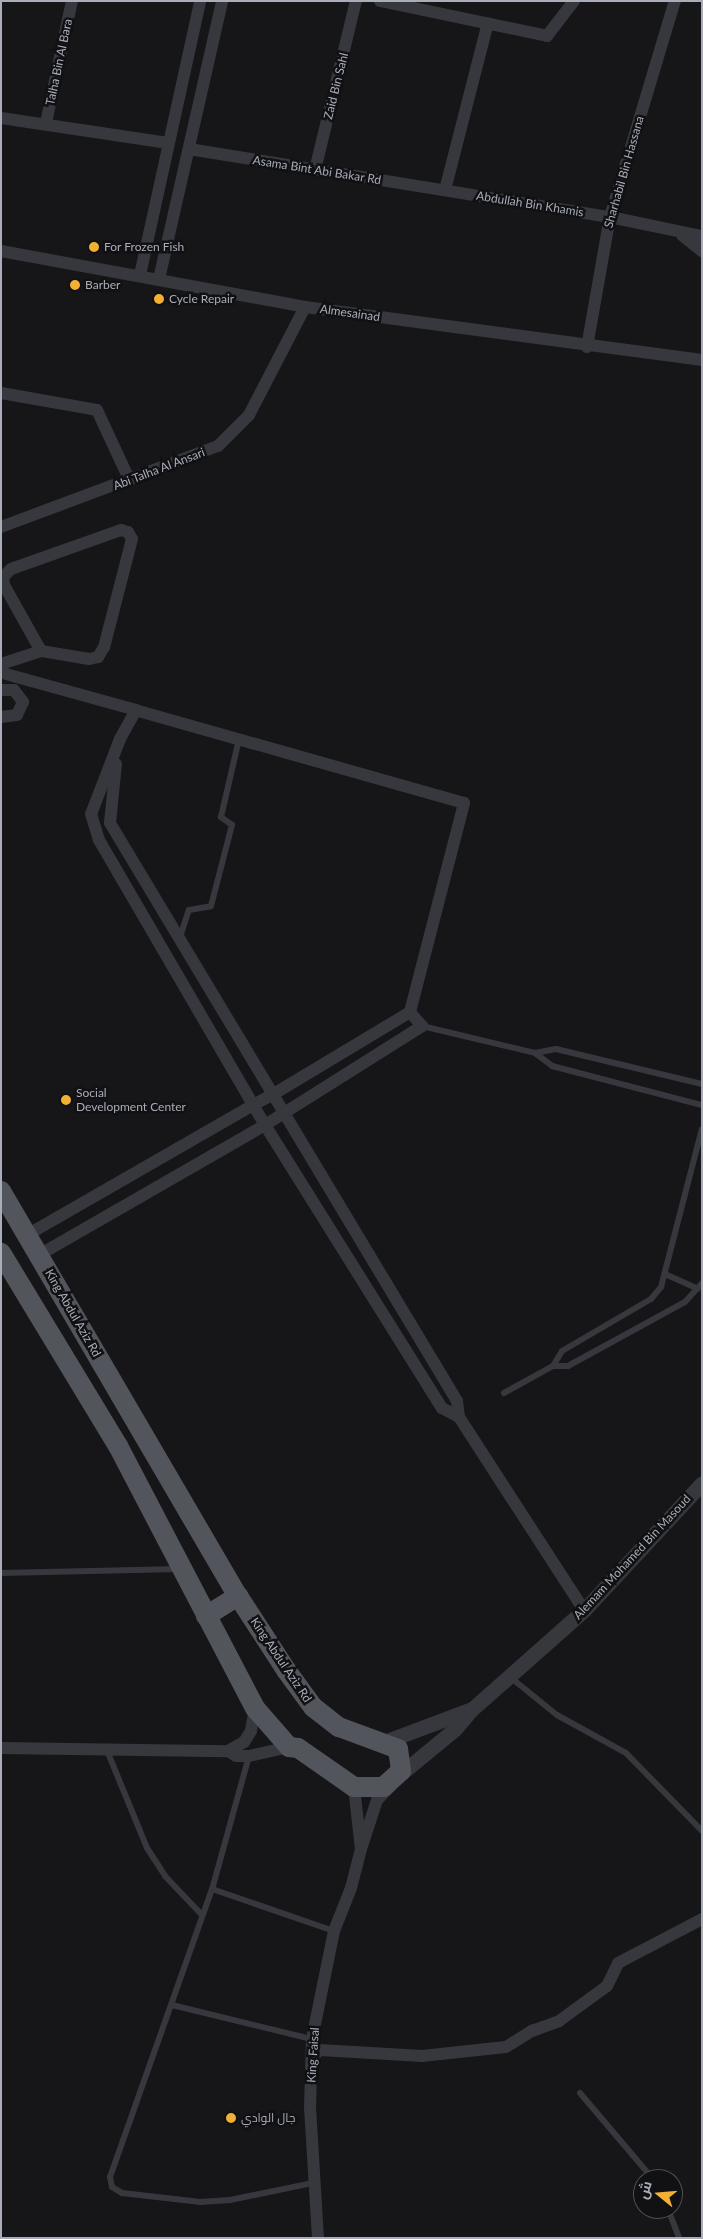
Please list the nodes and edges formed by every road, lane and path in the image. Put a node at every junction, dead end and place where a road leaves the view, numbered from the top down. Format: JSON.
{"nodes":[{"id":1,"x":72,"y":1,"type":"edge"},
{"id":2,"x":200,"y":1,"type":"edge"},
{"id":3,"x":222,"y":1,"type":"edge"},
{"id":4,"x":356,"y":1,"type":"edge"},
{"id":5,"x":380,"y":1,"type":"edge"},
{"id":6,"x":574,"y":1,"type":"edge"},
{"id":7,"x":675,"y":1,"type":"edge"},
{"id":8,"x":488,"y":23,"type":"junction"},
{"id":9,"x":1,"y":118,"type":"edge"},
{"id":10,"x":46,"y":123,"type":"junction"},
{"id":11,"x":168,"y":143,"type":"junction"},
{"id":12,"x":189,"y":149,"type":"junction"},
{"id":13,"x":315,"y":170,"type":"junction"},
{"id":14,"x":446,"y":190,"type":"junction"},
{"id":15,"x":610,"y":217,"type":"junction"},
{"id":16,"x":682,"y":234,"type":"junction"},
{"id":17,"x":702,"y":236,"type":"edge"},
{"id":18,"x":1,"y":251,"type":"edge"},
{"id":19,"x":702,"y":251,"type":"edge"},
{"id":20,"x":140,"y":275,"type":"junction"},
{"id":21,"x":159,"y":279,"type":"junction"},
{"id":22,"x":305,"y":307,"type":"junction"},
{"id":23,"x":587,"y":347,"type":"junction"},
{"id":24,"x":702,"y":360,"type":"edge"},
{"id":25,"x":1,"y":393,"type":"edge"},
{"id":26,"x":130,"y":481,"type":"junction"},
{"id":27,"x":1,"y":527,"type":"edge"},
{"id":28,"x":41,"y":651,"type":"junction"},
{"id":29,"x":3,"y":667,"type":"edge"},
{"id":30,"x":6,"y":690,"type":"edge"},
{"id":31,"x":136,"y":710,"type":"junction"},
{"id":32,"x":1,"y":718,"type":"edge"},
{"id":33,"x":120,"y":739,"type":"junction"},
{"id":34,"x":239,"y":739,"type":"junction"},
{"id":35,"x":178,"y":941,"type":"junction"},
{"id":36,"x":410,"y":1012,"type":"junction"},
{"id":37,"x":422,"y":1026,"type":"junction"},
{"id":38,"x":535,"y":1053,"type":"junction"},
{"id":39,"x":702,"y":1084,"type":"edge"},
{"id":40,"x":272,"y":1094,"type":"junction"},
{"id":41,"x":702,"y":1104,"type":"edge"},
{"id":42,"x":253,"y":1105,"type":"junction"},
{"id":43,"x":282,"y":1113,"type":"junction"},
{"id":44,"x":264,"y":1125,"type":"junction"},
{"id":45,"x":702,"y":1129,"type":"edge"},
{"id":46,"x":1,"y":1190,"type":"edge"},
{"id":47,"x":27,"y":1235,"type":"junction"},
{"id":48,"x":1,"y":1253,"type":"edge"},
{"id":49,"x":39,"y":1255,"type":"junction"},
{"id":50,"x":665,"y":1274,"type":"junction"},
{"id":51,"x":700,"y":1286,"type":"edge"},
{"id":52,"x":554,"y":1366,"type":"junction"},
{"id":53,"x":504,"y":1393,"type":"dead end"},
{"id":54,"x":459,"y":1417,"type":"junction"},
{"id":55,"x":142,"y":1431,"type":"junction"},
{"id":56,"x":118,"y":1446,"type":"junction"},
{"id":57,"x":702,"y":1483,"type":"edge"},
{"id":58,"x":181,"y":1570,"type":"junction"},
{"id":59,"x":1,"y":1574,"type":"edge"},
{"id":60,"x":238,"y":1596,"type":"junction"},
{"id":61,"x":584,"y":1610,"type":"junction"},
{"id":62,"x":206,"y":1616,"type":"junction"},
{"id":63,"x":509,"y":1676,"type":"junction"},
{"id":64,"x":255,"y":1708,"type":"junction"},
{"id":65,"x":470,"y":1710,"type":"junction"},
{"id":66,"x":384,"y":1742,"type":"junction"},
{"id":67,"x":289,"y":1747,"type":"junction"},
{"id":68,"x":1,"y":1748,"type":"edge"},
{"id":69,"x":106,"y":1748,"type":"junction"},
{"id":70,"x":228,"y":1751,"type":"junction"},
{"id":71,"x":249,"y":1756,"type":"junction"},
{"id":72,"x":404,"y":1771,"type":"joint"},
{"id":73,"x":354,"y":1786,"type":"junction"},
{"id":74,"x":702,"y":1831,"type":"edge"},
{"id":75,"x":362,"y":1849,"type":"junction"},
{"id":76,"x":212,"y":1890,"type":"junction"},
{"id":77,"x":201,"y":1914,"type":"junction"},
{"id":78,"x":702,"y":1919,"type":"edge"},
{"id":79,"x":334,"y":1931,"type":"junction"},
{"id":80,"x":172,"y":2005,"type":"junction"},
{"id":81,"x":312,"y":2039,"type":"junction"},
{"id":82,"x":312,"y":2057,"type":"junction"},
{"id":83,"x":580,"y":2093,"type":"dead end"},
{"id":84,"x":645,"y":2169,"type":"edge"},
{"id":85,"x":313,"y":2183,"type":"junction"},
{"id":86,"x":671,"y":2219,"type":"edge"},
{"id":87,"x":318,"y":2238,"type":"edge"},
{"id":88,"x":678,"y":2238,"type":"edge"}],
"edges":[{"from":1,"to":10,"type":"street","name":"Talha Bin Al Bara"},
{"from":2,"to":11,"type":"street"},
{"from":3,"to":12,"type":"street"},
{"from":4,"to":13,"type":"street","name":"Zaid Bin Sahl"},
{"from":5,"to":8,"type":"street"},
{"from":6,"to":8,"type":"street"},
{"from":7,"to":15,"type":"street","name":"Sharhabil Bin Hassana"},
{"from":8,"to":14,"type":"street"},
{"from":9,"to":10,"type":"street"},
{"from":10,"to":11,"type":"street"},
{"from":11,"to":20,"type":"street"},
{"from":12,"to":13,"type":"street","name":"Asama Bint Abi Bakar Rd"},
{"from":12,"to":21,"type":"street"},
{"from":13,"to":14,"type":"street","name":"Asama Bint Abi Bakar Rd"},
{"from":14,"to":15,"type":"street","name":"Abdullah Bin Khamis"},
{"from":15,"to":16,"type":"street","name":"Abdullah Bin Khamis"},
{"from":15,"to":23,"type":"street","name":"Sharhabil Bin Hassana"},
{"from":16,"to":17,"type":"street","name":"Abdullah Bin Khamis"},
{"from":16,"to":19,"type":"street"},
{"from":18,"to":20,"type":"street","name":"Almesainad"},
{"from":20,"to":21,"type":"street","name":"Almesainad"},
{"from":21,"to":22,"type":"street","name":"Almesainad"},
{"from":22,"to":23,"type":"street","name":"Almesainad"},
{"from":22,"to":26,"type":"street","name":"Abi Talha Al Ansari"},
{"from":23,"to":24,"type":"street","name":"Almesainad"},
{"from":25,"to":26,"type":"street"},
{"from":26,"to":27,"type":"street","name":"Abi Talha Al Ansari"},
{"from":28,"to":28,"type":"street"},
{"from":28,"to":29,"type":"street"},
{"from":29,"to":30,"type":"street"},
{"from":29,"to":31,"type":"street"},
{"from":30,"to":32,"type":"street"},
{"from":31,"to":33,"type":"street"},
{"from":31,"to":34,"type":"street"},
{"from":33,"to":35,"type":"street"},
{"from":33,"to":42,"type":"street"},
{"from":34,"to":35,"type":"lane"},
{"from":34,"to":36,"type":"street"},
{"from":35,"to":40,"type":"street"},
{"from":36,"to":37,"type":"street"},
{"from":36,"to":40,"type":"street"},
{"from":37,"to":38,"type":"lane"},
{"from":37,"to":43,"type":"street"},
{"from":38,"to":39,"type":"lane"},
{"from":38,"to":41,"type":"lane"},
{"from":40,"to":42,"type":"street"},
{"from":40,"to":43,"type":"street"},
{"from":42,"to":44,"type":"street"},
{"from":42,"to":47,"type":"street"},
{"from":43,"to":44,"type":"street"},
{"from":43,"to":54,"type":"street"},
{"from":44,"to":49,"type":"street"},
{"from":44,"to":54,"type":"street"},
{"from":45,"to":50,"type":"lane"},
{"from":46,"to":47,"type":"main road","name":"King Abdul Aziz Rd"},
{"from":47,"to":49,"type":"main road","name":"King Abdul Aziz Rd"},
{"from":48,"to":56,"type":"main road"},
{"from":49,"to":55,"type":"main road","name":"King Abdul Aziz Rd"},
{"from":50,"to":51,"type":"lane"},
{"from":50,"to":52,"type":"lane"},
{"from":51,"to":52,"type":"lane"},
{"from":52,"to":53,"type":"lane"},
{"from":54,"to":61,"type":"street"},
{"from":55,"to":56,"type":"main road"},
{"from":55,"to":60,"type":"main road","name":"King Abdul Aziz Rd"},
{"from":56,"to":58,"type":"main road"},
{"from":57,"to":61,"type":"street","name":"Alemam Mohamed Bin Masoud"},
{"from":58,"to":59,"type":"lane"},
{"from":58,"to":62,"type":"main road"},
{"from":60,"to":62,"type":"main road"},
{"from":60,"to":66,"type":"main road","name":"King Abdul Aziz Rd"},
{"from":61,"to":63,"type":"street","name":"Alemam Mohamed Bin Masoud"},
{"from":62,"to":64,"type":"main road"},
{"from":63,"to":65,"type":"street","name":"Alemam Mohamed Bin Masoud"},
{"from":63,"to":74,"type":"lane"},
{"from":64,"to":67,"type":"main road"},
{"from":64,"to":70,"type":"street"},
{"from":65,"to":66,"type":"street","name":"Alemam Mohamed Bin Masoud"},
{"from":65,"to":72,"type":"street","name":"Alemam Mohamed Bin Masoud"},
{"from":66,"to":73,"type":"main road","name":"King Abdul Aziz Rd"},
{"from":67,"to":71,"type":"street"},
{"from":67,"to":73,"type":"main road"},
{"from":68,"to":69,"type":"street"},
{"from":69,"to":70,"type":"street"},
{"from":69,"to":77,"type":"lane"},
{"from":70,"to":71,"type":"street"},
{"from":71,"to":76,"type":"lane"},
{"from":72,"to":75,"type":"street","name":"King Faisal"},
{"from":73,"to":75,"type":"street"},
{"from":75,"to":79,"type":"street","name":"King Faisal"},
{"from":76,"to":77,"type":"lane"},
{"from":76,"to":79,"type":"lane"},
{"from":77,"to":80,"type":"lane"},
{"from":78,"to":82,"type":"street"},
{"from":79,"to":81,"type":"street","name":"King Faisal"},
{"from":80,"to":81,"type":"lane"},
{"from":80,"to":85,"type":"lane"},
{"from":81,"to":82,"type":"street","name":"King Faisal"},
{"from":82,"to":85,"type":"street","name":"King Faisal"},
{"from":83,"to":84,"type":"lane"},
{"from":85,"to":87,"type":"street","name":"King Faisal"},
{"from":86,"to":88,"type":"lane"}]}
